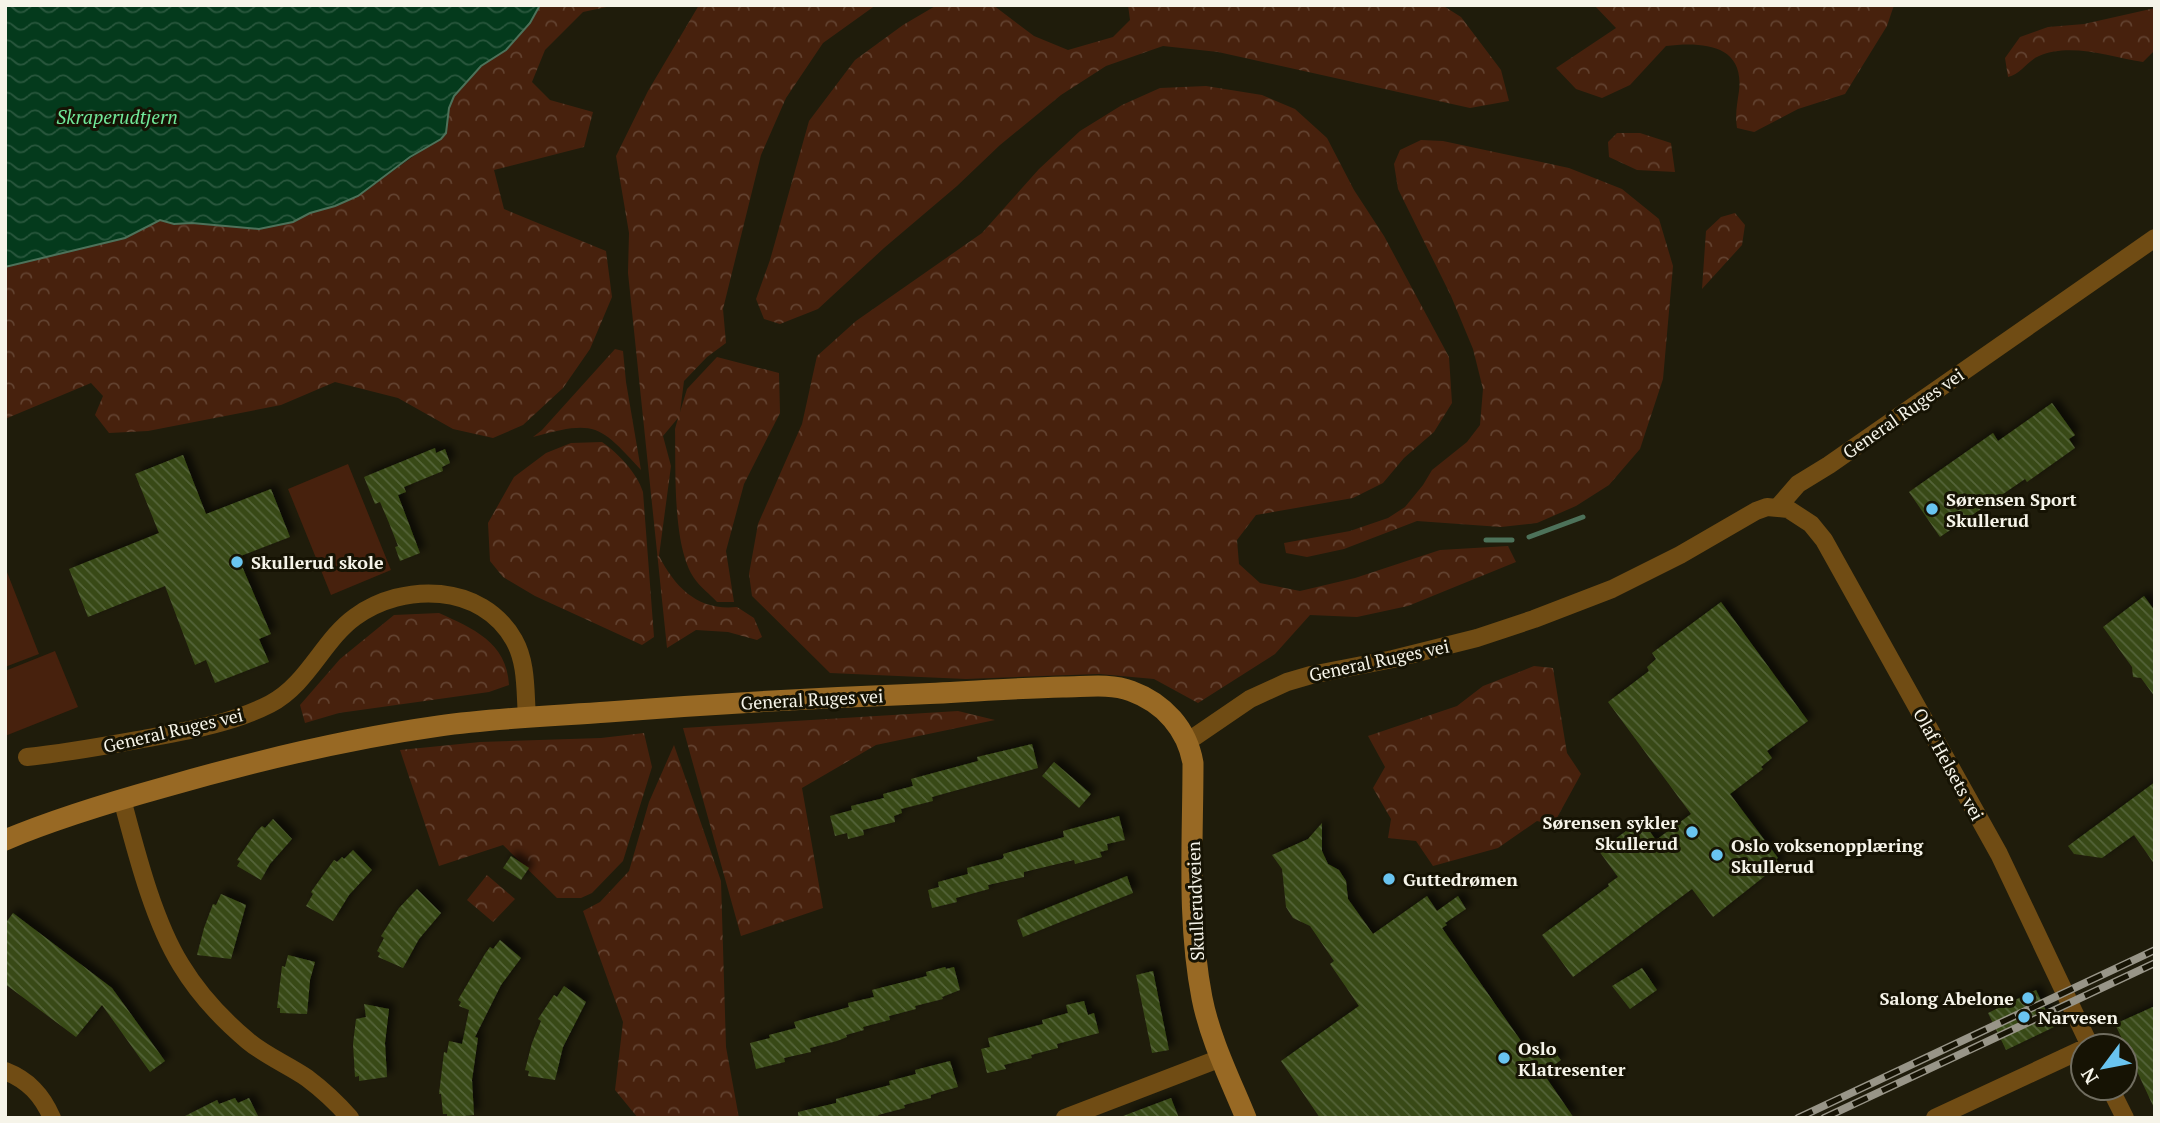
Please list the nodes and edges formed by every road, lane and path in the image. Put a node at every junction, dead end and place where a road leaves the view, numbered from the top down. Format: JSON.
{"nodes":[{"id":1,"x":2155,"y":238,"type":"edge"},
{"id":2,"x":1778,"y":507,"type":"junction"},
{"id":3,"x":527,"y":717,"type":"junction"},
{"id":4,"x":1187,"y":742,"type":"junction"},
{"id":5,"x":27,"y":757,"type":"dead end"},
{"id":6,"x":122,"y":799,"type":"junction"},
{"id":7,"x":5,"y":840,"type":"edge"},
{"id":8,"x":2083,"y":1032,"type":"edge"},
{"id":9,"x":2069,"y":1056,"type":"edge"},
{"id":10,"x":1221,"y":1058,"type":"junction"},
{"id":11,"x":5,"y":1071,"type":"edge"},
{"id":12,"x":2117,"y":1102,"type":"edge"},
{"id":13,"x":52,"y":1118,"type":"edge"},
{"id":14,"x":350,"y":1118,"type":"edge"},
{"id":15,"x":1065,"y":1118,"type":"edge"},
{"id":16,"x":1246,"y":1118,"type":"edge"},
{"id":17,"x":1935,"y":1118,"type":"edge"},
{"id":18,"x":2124,"y":1118,"type":"edge"}],
"edges":[{"from":1,"to":2,"type":"street","name":"General Ruges vei"},
{"from":2,"to":4,"type":"street","name":"General Ruges vei"},
{"from":2,"to":8,"type":"street","name":"Olaf Helsets vei"},
{"from":3,"to":4,"type":"main road","name":"General Ruges vei"},
{"from":3,"to":5,"type":"street","name":"General Ruges vei"},
{"from":3,"to":6,"type":"main road","name":"General Ruges vei"},
{"from":4,"to":10,"type":"main road","name":"Skullerudveien"},
{"from":6,"to":7,"type":"main road","name":"General Ruges vei"},
{"from":6,"to":14,"type":"street"},
{"from":9,"to":17,"type":"street"},
{"from":10,"to":15,"type":"street"},
{"from":10,"to":16,"type":"main road","name":"Skullerudveien"},
{"from":11,"to":13,"type":"street"},
{"from":12,"to":18,"type":"street"}]}
